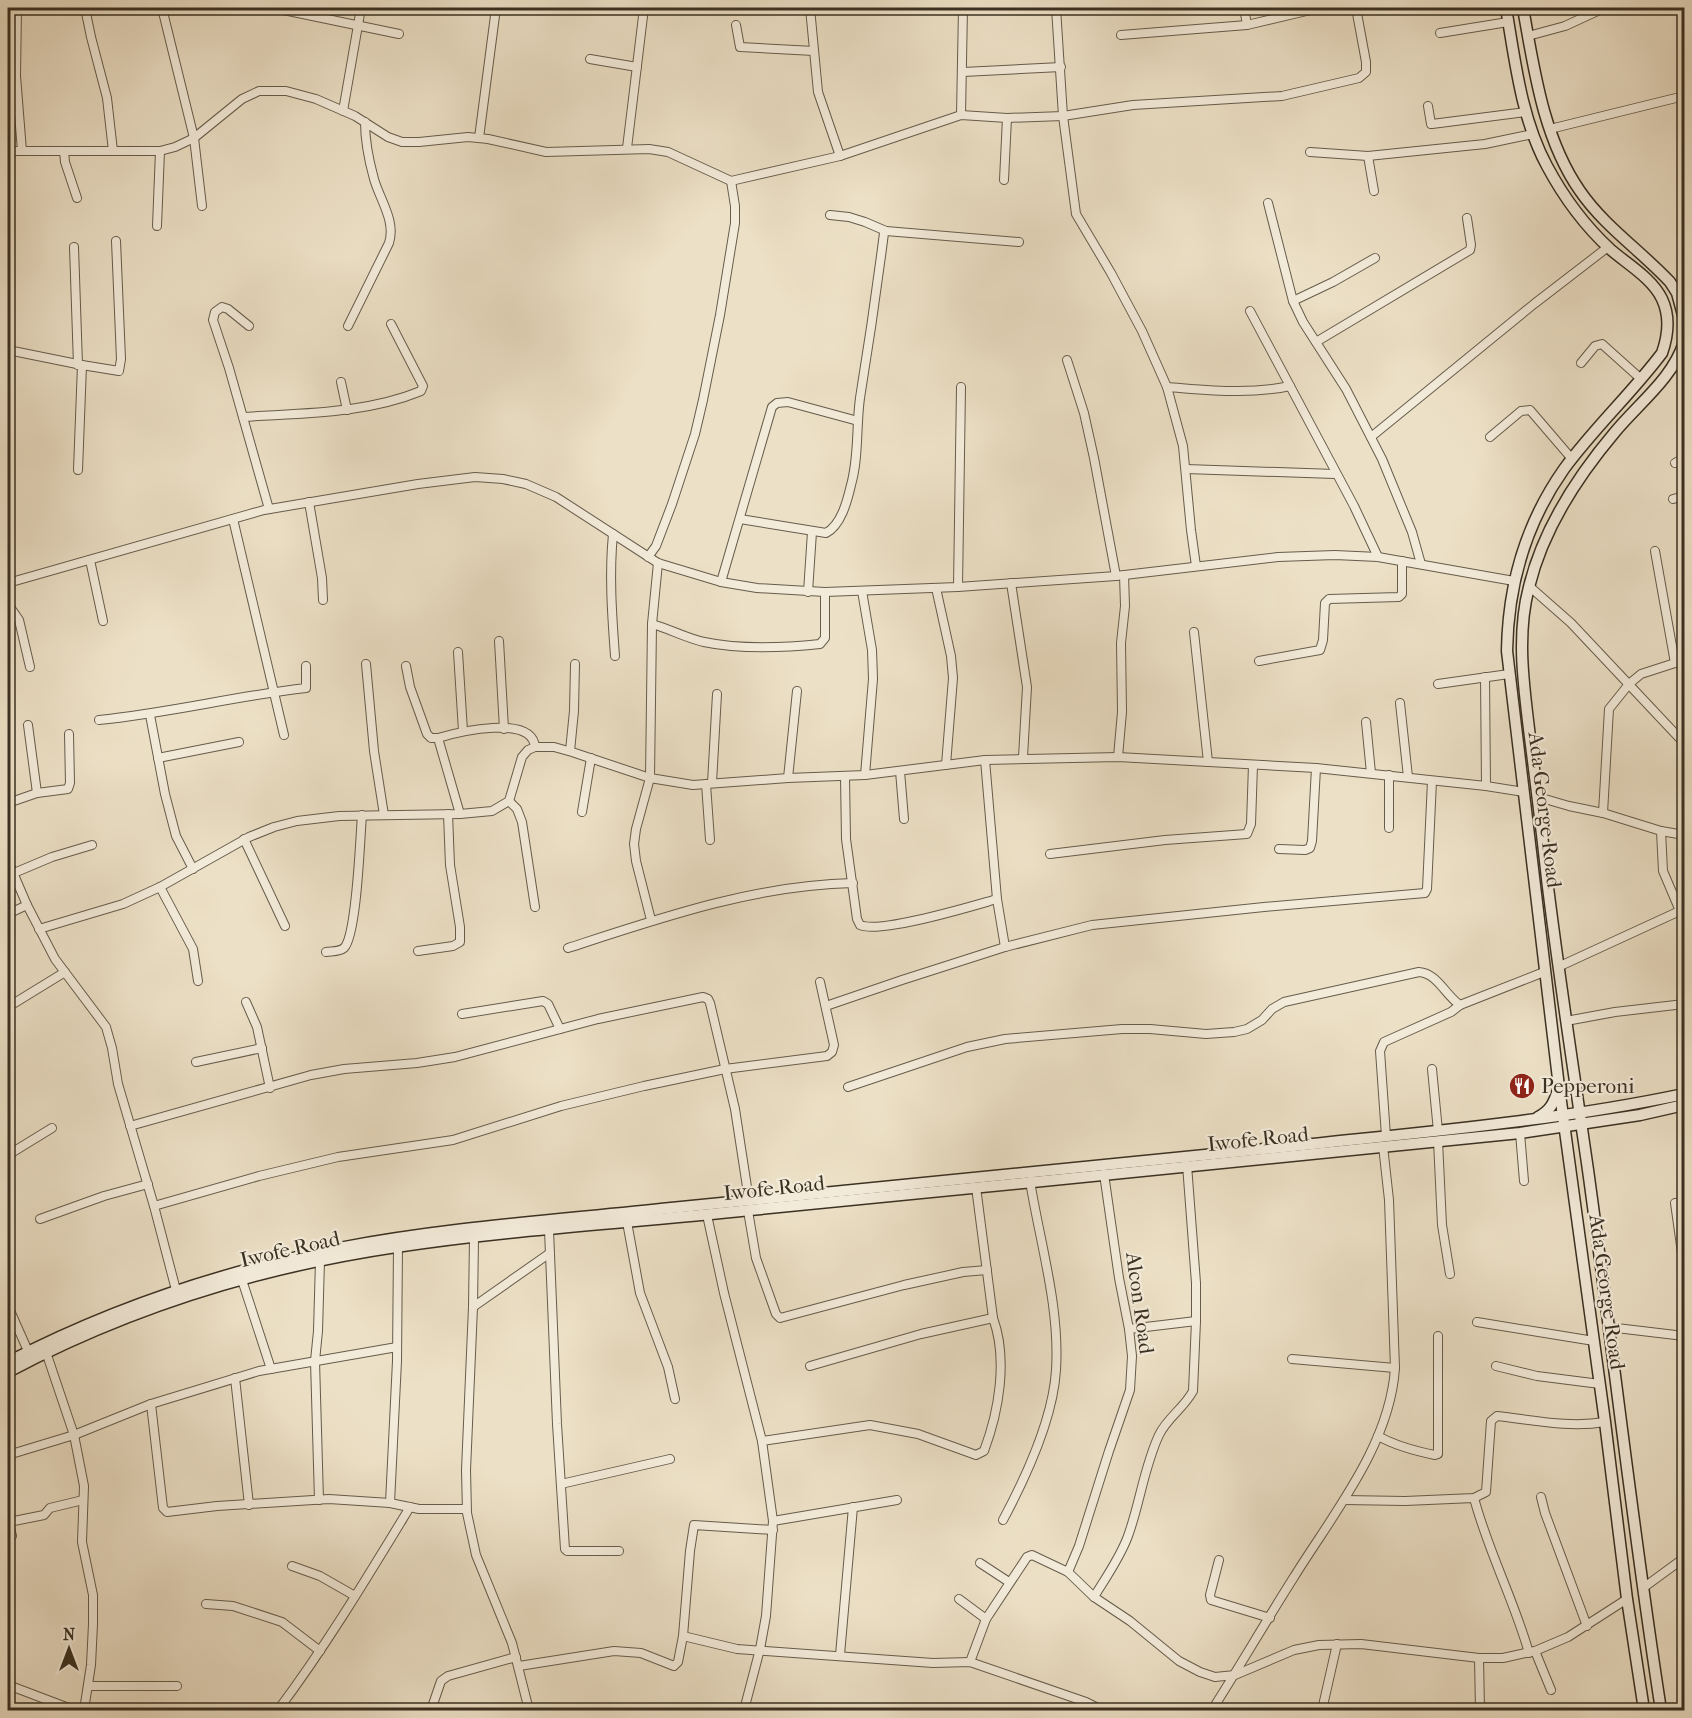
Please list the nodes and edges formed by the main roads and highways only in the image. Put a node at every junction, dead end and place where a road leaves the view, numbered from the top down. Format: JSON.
{"nodes":[{"id":1,"x":1506,"y":8,"type":"edge"},
{"id":2,"x":1523,"y":8,"type":"edge"},
{"id":3,"x":1684,"y":319,"type":"edge"},
{"id":4,"x":1684,"y":342,"type":"edge"},
{"id":5,"x":1559,"y":1087,"type":"junction"},
{"id":6,"x":1684,"y":1095,"type":"edge"},
{"id":7,"x":1576,"y":1096,"type":"junction"},
{"id":8,"x":1684,"y":1106,"type":"edge"},
{"id":9,"x":1604,"y":1109,"type":"junction"},
{"id":10,"x":1563,"y":1115,"type":"junction"},
{"id":11,"x":1579,"y":1119,"type":"junction"},
{"id":12,"x":1532,"y":1120,"type":"junction"},
{"id":13,"x":1564,"y":1128,"type":"junction"},
{"id":14,"x":1438,"y":1136,"type":"junction"},
{"id":15,"x":1384,"y":1141,"type":"junction"},
{"id":16,"x":748,"y":1205,"type":"junction"},
{"id":17,"x":342,"y":1252,"type":"junction"},
{"id":18,"x":8,"y":1362,"type":"edge"},
{"id":19,"x":8,"y":1372,"type":"edge"},
{"id":20,"x":1644,"y":1710,"type":"edge"},
{"id":21,"x":1661,"y":1710,"type":"edge"}],
"edges":[{"from":1,"to":5,"type":"main road","name":"Ada George Road"},
{"from":2,"to":3,"type":"main road"},
{"from":4,"to":7,"type":"main road","name":"Ada George Road"},
{"from":5,"to":10,"type":"main road","name":"Ada George Road"},
{"from":5,"to":12,"type":"main road"},
{"from":6,"to":9,"type":"main road"},
{"from":7,"to":9,"type":"main road"},
{"from":7,"to":11,"type":"main road","name":"Ada George Road"},
{"from":8,"to":11,"type":"main road"},
{"from":9,"to":11,"type":"main road"},
{"from":10,"to":11,"type":"main road","name":"Iwofe Road"},
{"from":10,"to":12,"type":"main road","name":"Iwofe Road"},
{"from":10,"to":13,"type":"main road","name":"Ada George Road"},
{"from":11,"to":13,"type":"main road","name":"Iwofe Road"},
{"from":11,"to":21,"type":"main road","name":"Ada George Road"},
{"from":12,"to":14,"type":"main road","name":"Iwofe Road"},
{"from":13,"to":14,"type":"main road","name":"Iwofe Road"},
{"from":13,"to":20,"type":"main road","name":"Ada George Road"},
{"from":14,"to":15,"type":"main road","name":"Iwofe Road"},
{"from":15,"to":16,"type":"main road","name":"Iwofe Road"},
{"from":15,"to":16,"type":"main road","name":"Iwofe Road"},
{"from":16,"to":17,"type":"main road","name":"Iwofe Road"},
{"from":16,"to":17,"type":"main road","name":"Iwofe Road"},
{"from":17,"to":18,"type":"main road","name":"Iwofe Road"},
{"from":17,"to":19,"type":"main road","name":"Iwofe Road"}]}
